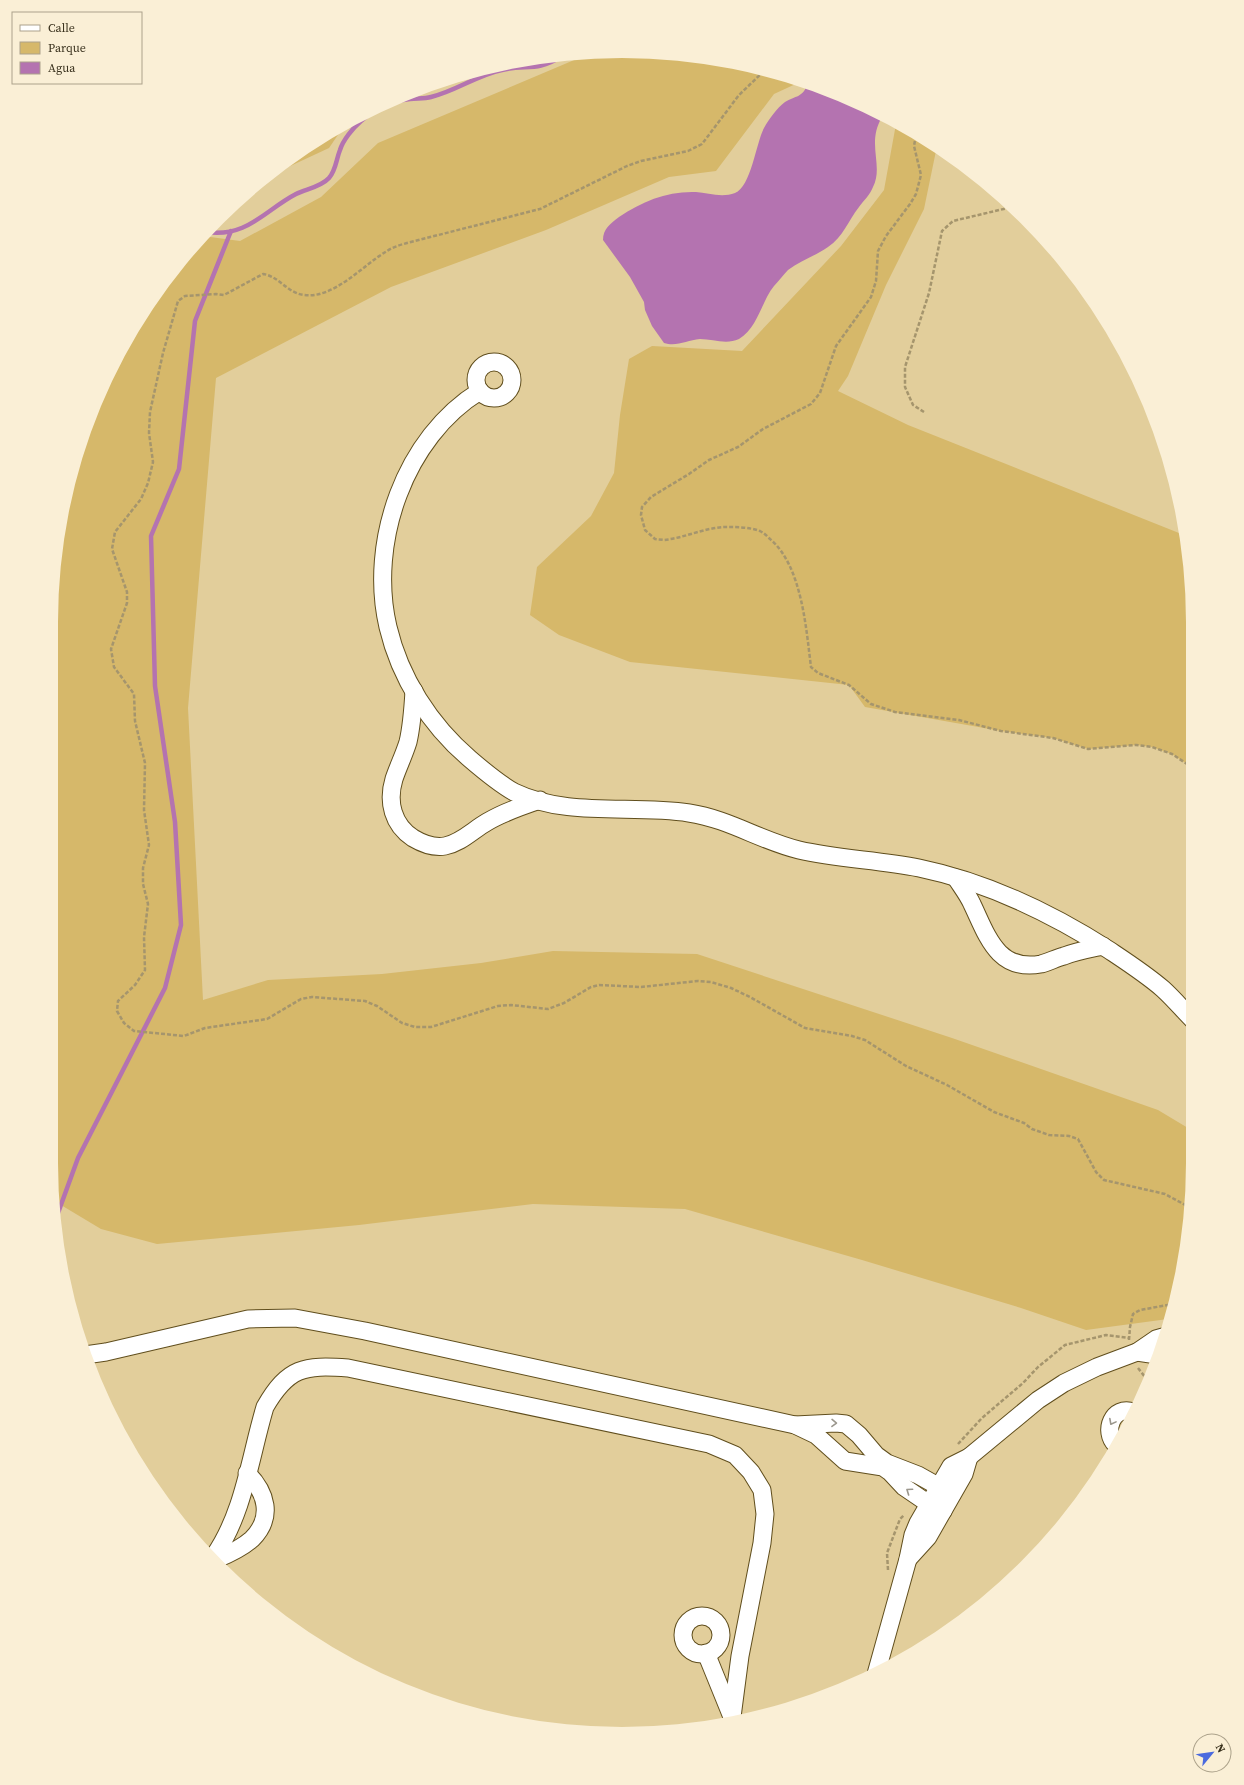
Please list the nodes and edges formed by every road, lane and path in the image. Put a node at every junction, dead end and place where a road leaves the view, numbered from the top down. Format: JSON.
{"nodes":[{"id":1,"x":760,"y":75,"type":"edge"},
{"id":2,"x":915,"y":141,"type":"edge"},
{"id":3,"x":1005,"y":209,"type":"edge"},
{"id":4,"x":480,"y":391,"type":"dead end"},
{"id":5,"x":924,"y":412,"type":"dead end"},
{"id":6,"x":414,"y":691,"type":"junction"},
{"id":7,"x":1186,"y":763,"type":"edge"},
{"id":8,"x":540,"y":800,"type":"junction"},
{"id":9,"x":956,"y":878,"type":"junction"},
{"id":10,"x":1103,"y":946,"type":"junction"},
{"id":11,"x":1186,"y":1013,"type":"edge"},
{"id":12,"x":1185,"y":1205,"type":"edge"},
{"id":13,"x":1158,"y":1339,"type":"edge"},
{"id":14,"x":1137,"y":1352,"type":"junction"},
{"id":15,"x":91,"y":1353,"type":"edge"},
{"id":16,"x":1152,"y":1354,"type":"edge"},
{"id":17,"x":1128,"y":1411,"type":"edge"},
{"id":18,"x":795,"y":1425,"type":"junction"},
{"id":19,"x":1112,"y":1440,"type":"edge"},
{"id":20,"x":247,"y":1473,"type":"junction"},
{"id":21,"x":946,"y":1490,"type":"junction"},
{"id":22,"x":936,"y":1507,"type":"junction"},
{"id":23,"x":216,"y":1554,"type":"edge"},
{"id":24,"x":219,"y":1558,"type":"edge"},
{"id":25,"x":706,"y":1653,"type":"dead end"},
{"id":26,"x":879,"y":1665,"type":"edge"},
{"id":27,"x":730,"y":1716,"type":"edge"},
{"id":28,"x":732,"y":1716,"type":"edge"}],
"edges":[{"from":1,"to":12,"type":"path"},
{"from":2,"to":7,"type":"path"},
{"from":3,"to":5,"type":"path"},
{"from":4,"to":6,"type":"street"},
{"from":6,"to":8,"type":"street"},
{"from":6,"to":8,"type":"street"},
{"from":8,"to":9,"type":"street"},
{"from":9,"to":10,"type":"street"},
{"from":9,"to":10,"type":"street"},
{"from":10,"to":11,"type":"street"},
{"from":13,"to":14,"type":"street"},
{"from":14,"to":16,"type":"street"},
{"from":14,"to":21,"type":"street"},
{"from":15,"to":18,"type":"street"},
{"from":17,"to":19,"type":"street","one_way":true},
{"from":18,"to":21,"type":"street","one_way":true},
{"from":22,"to":18,"type":"street","one_way":true},
{"from":20,"to":23,"type":"street"},
{"from":20,"to":24,"type":"street"},
{"from":20,"to":28,"type":"street"},
{"from":21,"to":22,"type":"street"},
{"from":22,"to":26,"type":"street"},
{"from":25,"to":27,"type":"street"}]}
